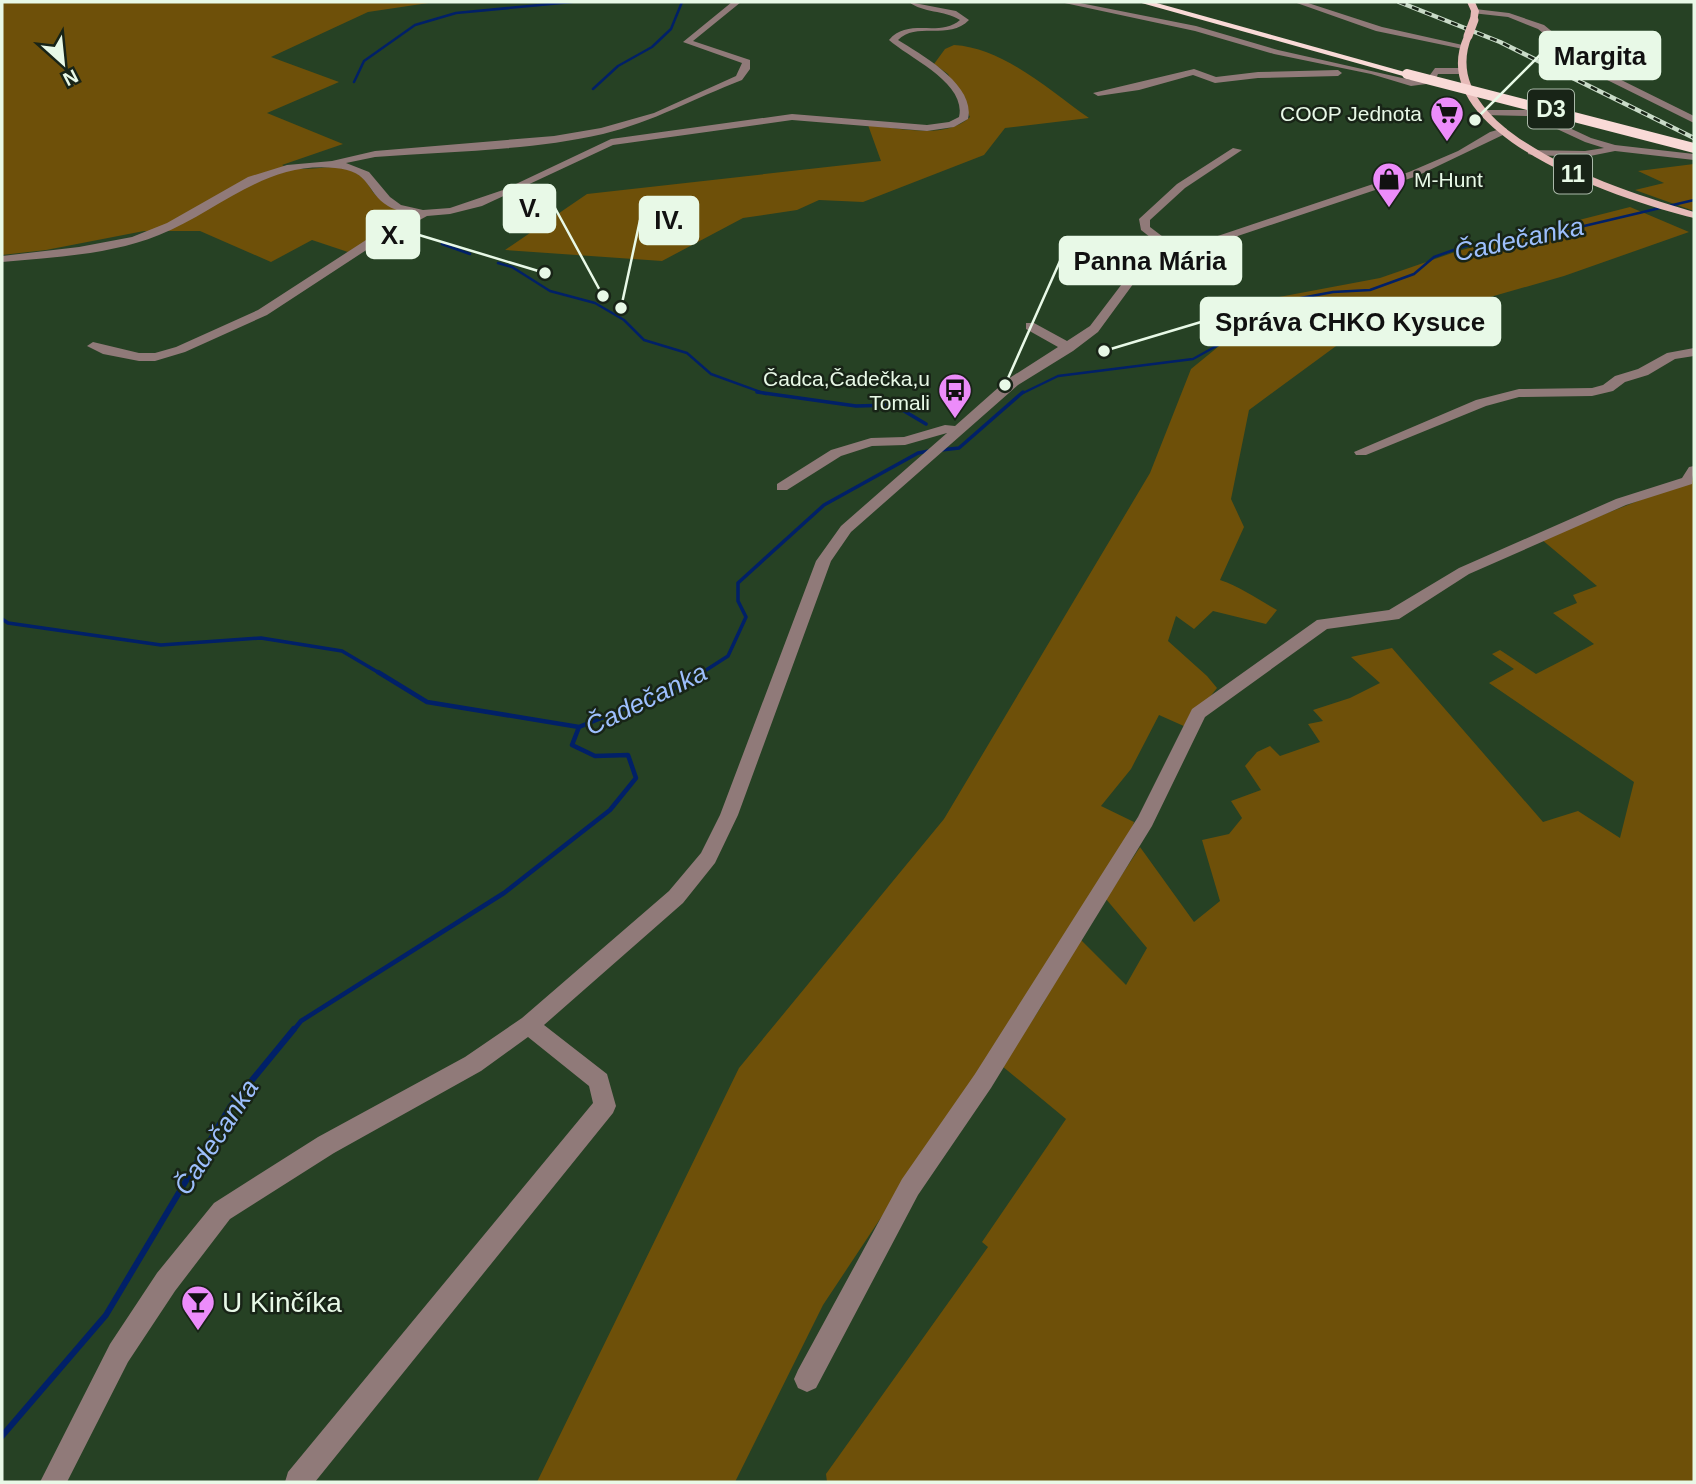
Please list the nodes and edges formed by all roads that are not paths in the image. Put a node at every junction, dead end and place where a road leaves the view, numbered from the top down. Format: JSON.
{"nodes":[{"id":1,"x":737,"y":2,"type":"edge"},
{"id":2,"x":913,"y":2,"type":"edge"},
{"id":3,"x":1063,"y":2,"type":"edge"},
{"id":4,"x":1143,"y":2,"type":"edge"},
{"id":5,"x":1161,"y":2,"type":"edge"},
{"id":6,"x":1298,"y":2,"type":"edge"},
{"id":7,"x":1473,"y":11,"type":"edge"},
{"id":8,"x":1463,"y":46,"type":"junction"},
{"id":9,"x":1366,"y":70,"type":"junction"},
{"id":10,"x":1460,"y":71,"type":"junction"},
{"id":11,"x":1408,"y":72,"type":"junction"},
{"id":12,"x":1098,"y":93,"type":"dead end"},
{"id":13,"x":1486,"y":113,"type":"junction"},
{"id":14,"x":1694,"y":120,"type":"edge"},
{"id":15,"x":602,"y":131,"type":"junction"},
{"id":16,"x":1504,"y":131,"type":"junction"},
{"id":17,"x":611,"y":142,"type":"junction"},
{"id":18,"x":1694,"y":142,"type":"edge"},
{"id":19,"x":1614,"y":148,"type":"junction"},
{"id":20,"x":1694,"y":148,"type":"edge"},
{"id":21,"x":1237,"y":150,"type":"dead end"},
{"id":22,"x":1532,"y":152,"type":"junction"},
{"id":23,"x":1694,"y":157,"type":"edge"},
{"id":24,"x":323,"y":164,"type":"junction"},
{"id":25,"x":426,"y":212,"type":"junction"},
{"id":26,"x":1694,"y":214,"type":"edge"},
{"id":27,"x":1177,"y":253,"type":"junction"},
{"id":28,"x":2,"y":259,"type":"edge"},
{"id":29,"x":1030,"y":327,"type":"dead end"},
{"id":30,"x":93,"y":346,"type":"dead end"},
{"id":31,"x":1069,"y":348,"type":"junction"},
{"id":32,"x":1694,"y":352,"type":"edge"},
{"id":33,"x":958,"y":430,"type":"junction"},
{"id":34,"x":1361,"y":452,"type":"dead end"},
{"id":35,"x":1694,"y":470,"type":"edge"},
{"id":36,"x":782,"y":487,"type":"dead end"},
{"id":37,"x":529,"y":1025,"type":"junction"},
{"id":38,"x":807,"y":1379,"type":"dead end"},
{"id":39,"x":53,"y":1482,"type":"edge"},
{"id":40,"x":298,"y":1482,"type":"edge"}],
"edges":[{"from":1,"to":15,"type":"street"},
{"from":2,"to":17,"type":"street"},
{"from":3,"to":9,"type":"street"},
{"from":4,"to":11,"type":"highway","number":"D3"},
{"from":5,"to":11,"type":"highway","number":"D3"},
{"from":6,"to":8,"type":"street"},
{"from":7,"to":8,"type":"main road","bridge":true},
{"from":7,"to":14,"type":"street"},
{"from":8,"to":10,"type":"main road"},
{"from":9,"to":10,"type":"street"},
{"from":9,"to":12,"type":"street"},
{"from":10,"to":13,"type":"main road","number":"11"},
{"from":11,"to":18,"type":"highway","number":"D3"},
{"from":11,"to":20,"type":"highway","number":"D3","bridge":true},
{"from":13,"to":16,"type":"main road","number":"11"},
{"from":13,"to":19,"type":"street"},
{"from":15,"to":17,"type":"street"},
{"from":15,"to":24,"type":"street"},
{"from":16,"to":22,"type":"main road","number":"11"},
{"from":16,"to":27,"type":"street"},
{"from":17,"to":25,"type":"street"},
{"from":19,"to":22,"type":"street"},
{"from":19,"to":23,"type":"street"},
{"from":21,"to":27,"type":"street"},
{"from":22,"to":26,"type":"main road","number":"11"},
{"from":24,"to":25,"type":"street"},
{"from":24,"to":28,"type":"street"},
{"from":25,"to":30,"type":"street"},
{"from":27,"to":31,"type":"street"},
{"from":29,"to":31,"type":"street"},
{"from":31,"to":33,"type":"street"},
{"from":32,"to":34,"type":"street"},
{"from":33,"to":36,"type":"street"},
{"from":33,"to":37,"type":"street"},
{"from":35,"to":38,"type":"street"},
{"from":37,"to":39,"type":"street"},
{"from":37,"to":40,"type":"street"}]}
